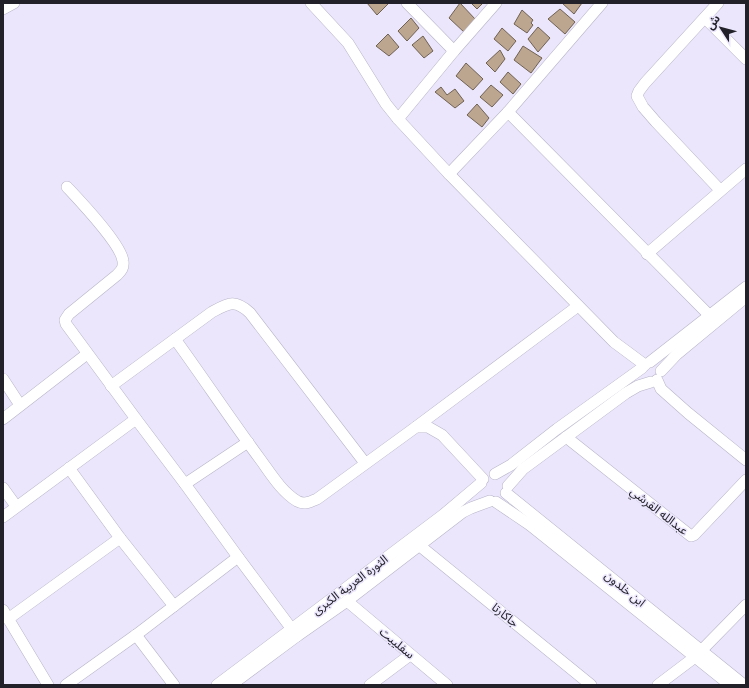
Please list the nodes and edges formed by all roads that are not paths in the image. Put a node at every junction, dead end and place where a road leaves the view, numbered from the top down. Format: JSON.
{"nodes":[{"id":1,"x":14,"y":3,"type":"edge"},
{"id":2,"x":311,"y":3,"type":"edge"},
{"id":3,"x":406,"y":3,"type":"edge"},
{"id":4,"x":496,"y":3,"type":"edge"},
{"id":5,"x":602,"y":3,"type":"edge"},
{"id":6,"x":718,"y":3,"type":"edge"},
{"id":7,"x":3,"y":9,"type":"edge"},
{"id":8,"x":705,"y":18,"type":"junction"},
{"id":9,"x":454,"y":51,"type":"junction"},
{"id":10,"x":746,"y":60,"type":"edge"},
{"id":11,"x":508,"y":112,"type":"junction"},
{"id":12,"x":398,"y":119,"type":"junction"},
{"id":13,"x":746,"y":169,"type":"edge"},
{"id":14,"x":449,"y":174,"type":"junction"},
{"id":15,"x":67,"y":187,"type":"dead end"},
{"id":16,"x":720,"y":190,"type":"junction"},
{"id":17,"x":647,"y":254,"type":"junction"},
{"id":18,"x":746,"y":287,"type":"edge"},
{"id":19,"x":746,"y":297,"type":"edge"},
{"id":20,"x":578,"y":306,"type":"junction"},
{"id":21,"x":710,"y":316,"type":"junction"},
{"id":22,"x":175,"y":339,"type":"junction"},
{"id":23,"x":87,"y":354,"type":"junction"},
{"id":24,"x":646,"y":365,"type":"junction"},
{"id":25,"x":656,"y":378,"type":"junction"},
{"id":26,"x":3,"y":379,"type":"edge"},
{"id":27,"x":111,"y":386,"type":"junction"},
{"id":28,"x":20,"y":405,"type":"junction"},
{"id":29,"x":3,"y":419,"type":"edge"},
{"id":30,"x":136,"y":419,"type":"junction"},
{"id":31,"x":416,"y":427,"type":"junction"},
{"id":32,"x":566,"y":437,"type":"junction"},
{"id":33,"x":248,"y":442,"type":"junction"},
{"id":34,"x":746,"y":460,"type":"edge"},
{"id":35,"x":365,"y":463,"type":"junction"},
{"id":36,"x":69,"y":468,"type":"junction"},
{"id":37,"x":495,"y":474,"type":"junction"},
{"id":38,"x":746,"y":480,"type":"edge"},
{"id":39,"x":482,"y":481,"type":"junction"},
{"id":40,"x":186,"y":484,"type":"junction"},
{"id":41,"x":3,"y":488,"type":"edge"},
{"id":42,"x":507,"y":490,"type":"junction"},
{"id":43,"x":493,"y":501,"type":"junction"},
{"id":44,"x":16,"y":506,"type":"junction"},
{"id":45,"x":3,"y":517,"type":"edge"},
{"id":46,"x":446,"y":519,"type":"junction"},
{"id":47,"x":120,"y":538,"type":"junction"},
{"id":48,"x":420,"y":546,"type":"junction"},
{"id":49,"x":238,"y":557,"type":"junction"},
{"id":50,"x":347,"y":601,"type":"junction"},
{"id":51,"x":746,"y":605,"type":"edge"},
{"id":52,"x":174,"y":606,"type":"junction"},
{"id":53,"x":6,"y":614,"type":"edge"},
{"id":54,"x":295,"y":632,"type":"junction"},
{"id":55,"x":136,"y":635,"type":"junction"},
{"id":56,"x":698,"y":654,"type":"junction"},
{"id":57,"x":410,"y":655,"type":"junction"},
{"id":58,"x":48,"y":685,"type":"edge"},
{"id":59,"x":66,"y":685,"type":"edge"},
{"id":60,"x":174,"y":685,"type":"edge"},
{"id":61,"x":217,"y":685,"type":"edge"},
{"id":62,"x":231,"y":685,"type":"edge"},
{"id":63,"x":370,"y":685,"type":"edge"},
{"id":64,"x":447,"y":685,"type":"edge"},
{"id":65,"x":591,"y":685,"type":"edge"},
{"id":66,"x":658,"y":685,"type":"edge"},
{"id":67,"x":730,"y":685,"type":"edge"},
{"id":68,"x":744,"y":685,"type":"edge"}],
"edges":[{"from":1,"to":7,"type":"street"},
{"from":2,"to":12,"type":"street"},
{"from":3,"to":9,"type":"street"},
{"from":4,"to":9,"type":"street"},
{"from":5,"to":11,"type":"street"},
{"from":6,"to":8,"type":"street"},
{"from":8,"to":10,"type":"street"},
{"from":8,"to":16,"type":"street"},
{"from":9,"to":12,"type":"street"},
{"from":11,"to":14,"type":"street"},
{"from":11,"to":17,"type":"street"},
{"from":12,"to":14,"type":"street"},
{"from":13,"to":16,"type":"street"},
{"from":14,"to":20,"type":"street"},
{"from":15,"to":23,"type":"street"},
{"from":16,"to":17,"type":"street"},
{"from":17,"to":21,"type":"street"},
{"from":18,"to":21,"type":"street"},
{"from":19,"to":25,"type":"street"},
{"from":20,"to":24,"type":"street"},
{"from":20,"to":31,"type":"street"},
{"from":21,"to":24,"type":"street"},
{"from":22,"to":27,"type":"street"},
{"from":22,"to":33,"type":"street"},
{"from":22,"to":35,"type":"street"},
{"from":23,"to":27,"type":"street"},
{"from":23,"to":28,"type":"street"},
{"from":24,"to":25,"type":"street"},
{"from":24,"to":25,"type":"street"},
{"from":24,"to":37,"type":"street"},
{"from":25,"to":32,"type":"street"},
{"from":25,"to":34,"type":"street"},
{"from":26,"to":28,"type":"street"},
{"from":27,"to":30,"type":"street"},
{"from":28,"to":29,"type":"street"},
{"from":30,"to":36,"type":"street"},
{"from":30,"to":40,"type":"street"},
{"from":31,"to":35,"type":"street"},
{"from":31,"to":39,"type":"street"},
{"from":32,"to":38,"type":"street","name":"عبدالله القرشي"},
{"from":32,"to":42,"type":"street"},
{"from":33,"to":35,"type":"street"},
{"from":33,"to":40,"type":"street"},
{"from":36,"to":44,"type":"street"},
{"from":36,"to":47,"type":"street"},
{"from":37,"to":39,"type":"street"},
{"from":37,"to":42,"type":"street"},
{"from":39,"to":43,"type":"street"},
{"from":39,"to":46,"type":"street","name":"الثورة العربية الكبرى"},
{"from":40,"to":49,"type":"street"},
{"from":41,"to":44,"type":"street"},
{"from":42,"to":43,"type":"street"},
{"from":42,"to":56,"type":"street","name":"ابن خلدون"},
{"from":43,"to":46,"type":"street","name":"الثورة العربية الكبرى"},
{"from":43,"to":56,"type":"street","name":"ابن خلدون"},
{"from":44,"to":45,"type":"street"},
{"from":46,"to":48,"type":"street","name":"الثورة العربية الكبرى"},
{"from":46,"to":54,"type":"street","name":"الثورة العربية الكبرى"},
{"from":47,"to":52,"type":"street"},
{"from":47,"to":53,"type":"street"},
{"from":48,"to":50,"type":"street","name":"الثورة العربية الكبرى"},
{"from":48,"to":65,"type":"street","name":"جاكارتا"},
{"from":49,"to":52,"type":"street"},
{"from":49,"to":54,"type":"street"},
{"from":50,"to":54,"type":"street","name":"الثورة العربية الكبرى"},
{"from":50,"to":57,"type":"street","name":"سفلييت"},
{"from":51,"to":56,"type":"street"},
{"from":52,"to":55,"type":"street"},
{"from":53,"to":58,"type":"street"},
{"from":54,"to":61,"type":"street","name":"الثورة العربية الكبرى"},
{"from":54,"to":62,"type":"street","name":"الثورة العربية الكبرى"},
{"from":55,"to":59,"type":"street"},
{"from":55,"to":60,"type":"street"},
{"from":56,"to":66,"type":"street"},
{"from":56,"to":67,"type":"street","name":"ابن خلدون"},
{"from":56,"to":68,"type":"street","name":"ابن خلدون"},
{"from":57,"to":63,"type":"street"},
{"from":57,"to":64,"type":"street","name":"سفلييت"}]}
